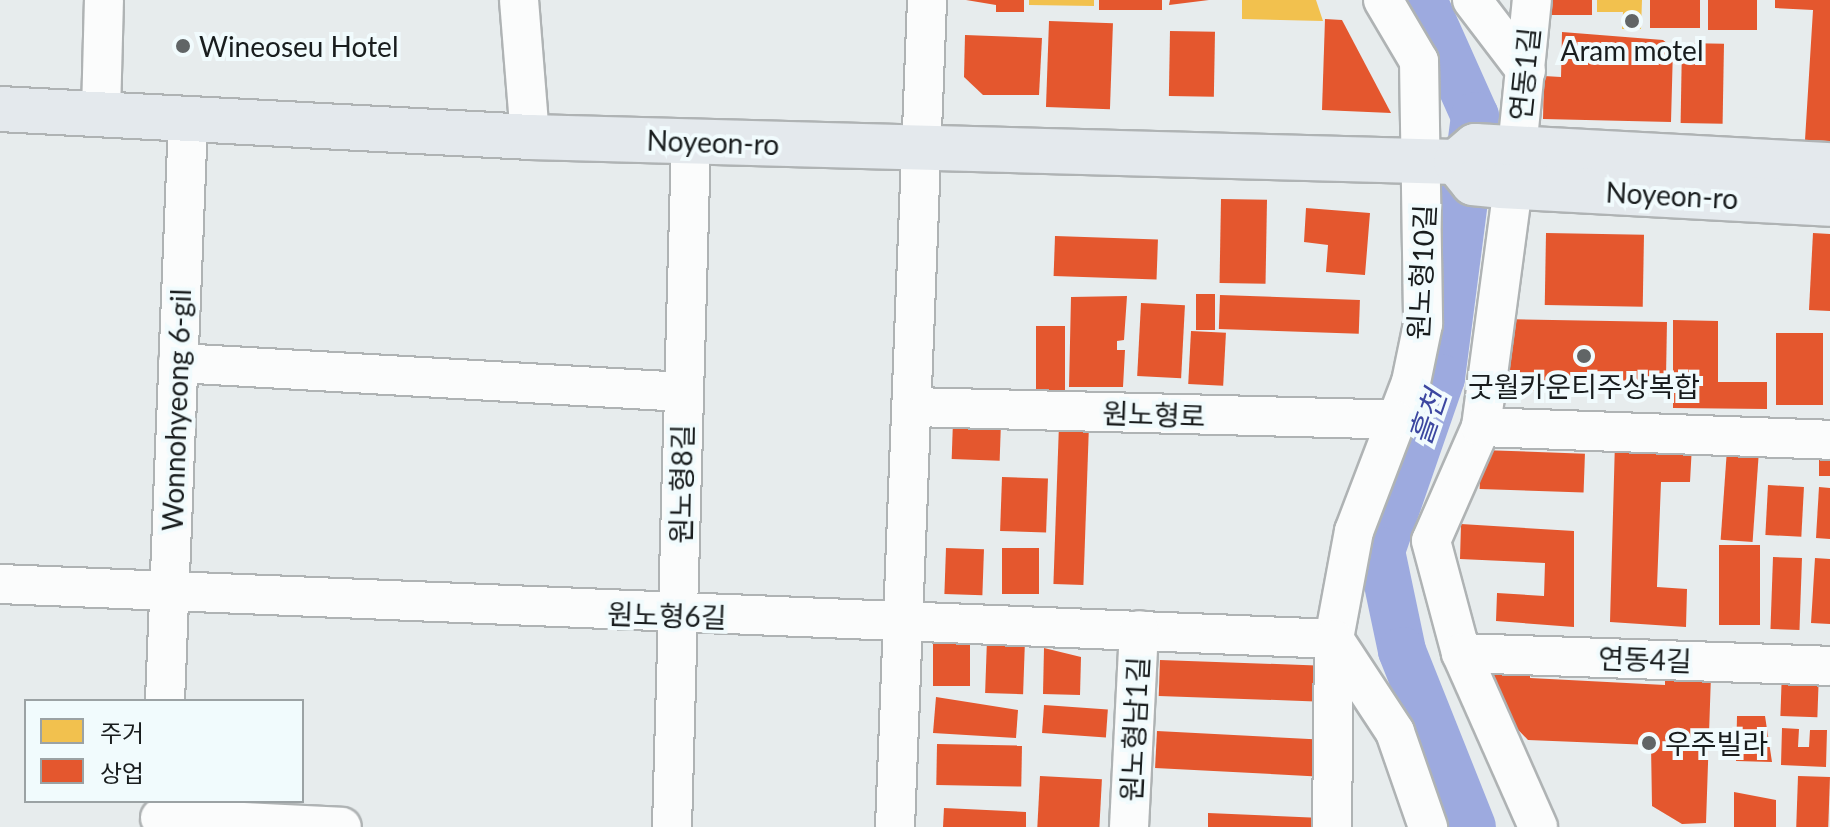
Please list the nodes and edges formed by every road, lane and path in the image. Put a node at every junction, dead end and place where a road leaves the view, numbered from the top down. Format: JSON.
{"nodes":[{"id":1,"x":104,"y":0,"type":"edge"},
{"id":2,"x":519,"y":0,"type":"edge"},
{"id":3,"x":927,"y":0,"type":"edge"},
{"id":4,"x":1383,"y":0,"type":"edge"},
{"id":5,"x":1472,"y":0,"type":"edge"},
{"id":6,"x":1532,"y":0,"type":"edge"},
{"id":7,"x":1526,"y":71,"type":"junction"},
{"id":8,"x":0,"y":109,"type":"edge"},
{"id":9,"x":101,"y":113,"type":"junction"},
{"id":10,"x":188,"y":120,"type":"junction"},
{"id":11,"x":530,"y":137,"type":"junction"},
{"id":12,"x":691,"y":142,"type":"junction"},
{"id":13,"x":917,"y":148,"type":"junction"},
{"id":14,"x":1441,"y":161,"type":"junction"},
{"id":15,"x":1830,"y":165,"type":"edge"},
{"id":16,"x":1508,"y":167,"type":"junction"},
{"id":17,"x":1830,"y":204,"type":"edge"},
{"id":18,"x":178,"y":363,"type":"junction"},
{"id":19,"x":684,"y":392,"type":"junction"},
{"id":20,"x":913,"y":407,"type":"junction"},
{"id":21,"x":1394,"y":420,"type":"junction"},
{"id":22,"x":1481,"y":427,"type":"junction"},
{"id":23,"x":1830,"y":440,"type":"edge"},
{"id":24,"x":0,"y":584,"type":"edge"},
{"id":25,"x":169,"y":592,"type":"junction"},
{"id":26,"x":678,"y":616,"type":"junction"},
{"id":27,"x":905,"y":624,"type":"junction"},
{"id":28,"x":1139,"y":630,"type":"junction"},
{"id":29,"x":1334,"y":639,"type":"junction"},
{"id":30,"x":1461,"y":653,"type":"junction"},
{"id":31,"x":1830,"y":666,"type":"edge"},
{"id":32,"x":165,"y":699,"type":"edge"},
{"id":33,"x":160,"y":815,"type":"edge"},
{"id":34,"x":342,"y":827,"type":"edge"},
{"id":35,"x":672,"y":827,"type":"edge"},
{"id":36,"x":895,"y":827,"type":"edge"},
{"id":37,"x":1129,"y":827,"type":"edge"},
{"id":38,"x":1332,"y":827,"type":"edge"},
{"id":39,"x":1428,"y":827,"type":"edge"},
{"id":40,"x":1538,"y":827,"type":"edge"}],
"edges":[{"from":1,"to":9,"type":"street"},
{"from":2,"to":11,"type":"street"},
{"from":3,"to":13,"type":"street"},
{"from":4,"to":14,"type":"street","name":"원노형10길"},
{"from":5,"to":7,"type":"street"},
{"from":6,"to":7,"type":"street","name":"연동1길"},
{"from":7,"to":16,"type":"street","name":"연동1길"},
{"from":8,"to":9,"type":"main road","name":"Noyeon-ro"},
{"from":9,"to":10,"type":"main road","name":"Noyeon-ro"},
{"from":10,"to":11,"type":"main road","name":"Noyeon-ro"},
{"from":10,"to":18,"type":"street","name":"Wonnohyeong 6-gil"},
{"from":11,"to":12,"type":"main road","name":"Noyeon-ro"},
{"from":12,"to":13,"type":"main road","name":"Noyeon-ro"},
{"from":12,"to":19,"type":"street","name":"원노형8길"},
{"from":13,"to":14,"type":"main road","name":"Noyeon-ro"},
{"from":13,"to":20,"type":"street"},
{"from":14,"to":16,"type":"main road"},
{"from":14,"to":21,"type":"street","name":"원노형10길"},
{"from":15,"to":16,"type":"main road","name":"Noyeon-ro"},
{"from":16,"to":17,"type":"main road","name":"Noyeon-ro"},
{"from":16,"to":22,"type":"street","name":"연동1길"},
{"from":18,"to":19,"type":"street"},
{"from":18,"to":25,"type":"street","name":"Wonnohyeong 6-gil"},
{"from":19,"to":26,"type":"street","name":"원노형8길"},
{"from":20,"to":21,"type":"street","name":"원노형로"},
{"from":20,"to":27,"type":"street"},
{"from":21,"to":29,"type":"street","name":"원노형10길"},
{"from":22,"to":23,"type":"street"},
{"from":22,"to":30,"type":"street","name":"연동1길"},
{"from":24,"to":25,"type":"street","name":"원노형6길"},
{"from":25,"to":26,"type":"street","name":"원노형6길"},
{"from":25,"to":32,"type":"street","name":"Wonnohyeong 6-gil"},
{"from":26,"to":27,"type":"street","name":"원노형6길"},
{"from":26,"to":35,"type":"street","name":"원노형8길"},
{"from":27,"to":28,"type":"street","name":"원노형6길"},
{"from":27,"to":36,"type":"street"},
{"from":28,"to":29,"type":"street","name":"원노형6길"},
{"from":28,"to":37,"type":"street","name":"원노형남1길"},
{"from":29,"to":38,"type":"street","name":"원노형10길"},
{"from":29,"to":39,"type":"street"},
{"from":30,"to":31,"type":"street","name":"연동4길"},
{"from":30,"to":40,"type":"street","name":"연동1길"},
{"from":33,"to":34,"type":"street"}]}
